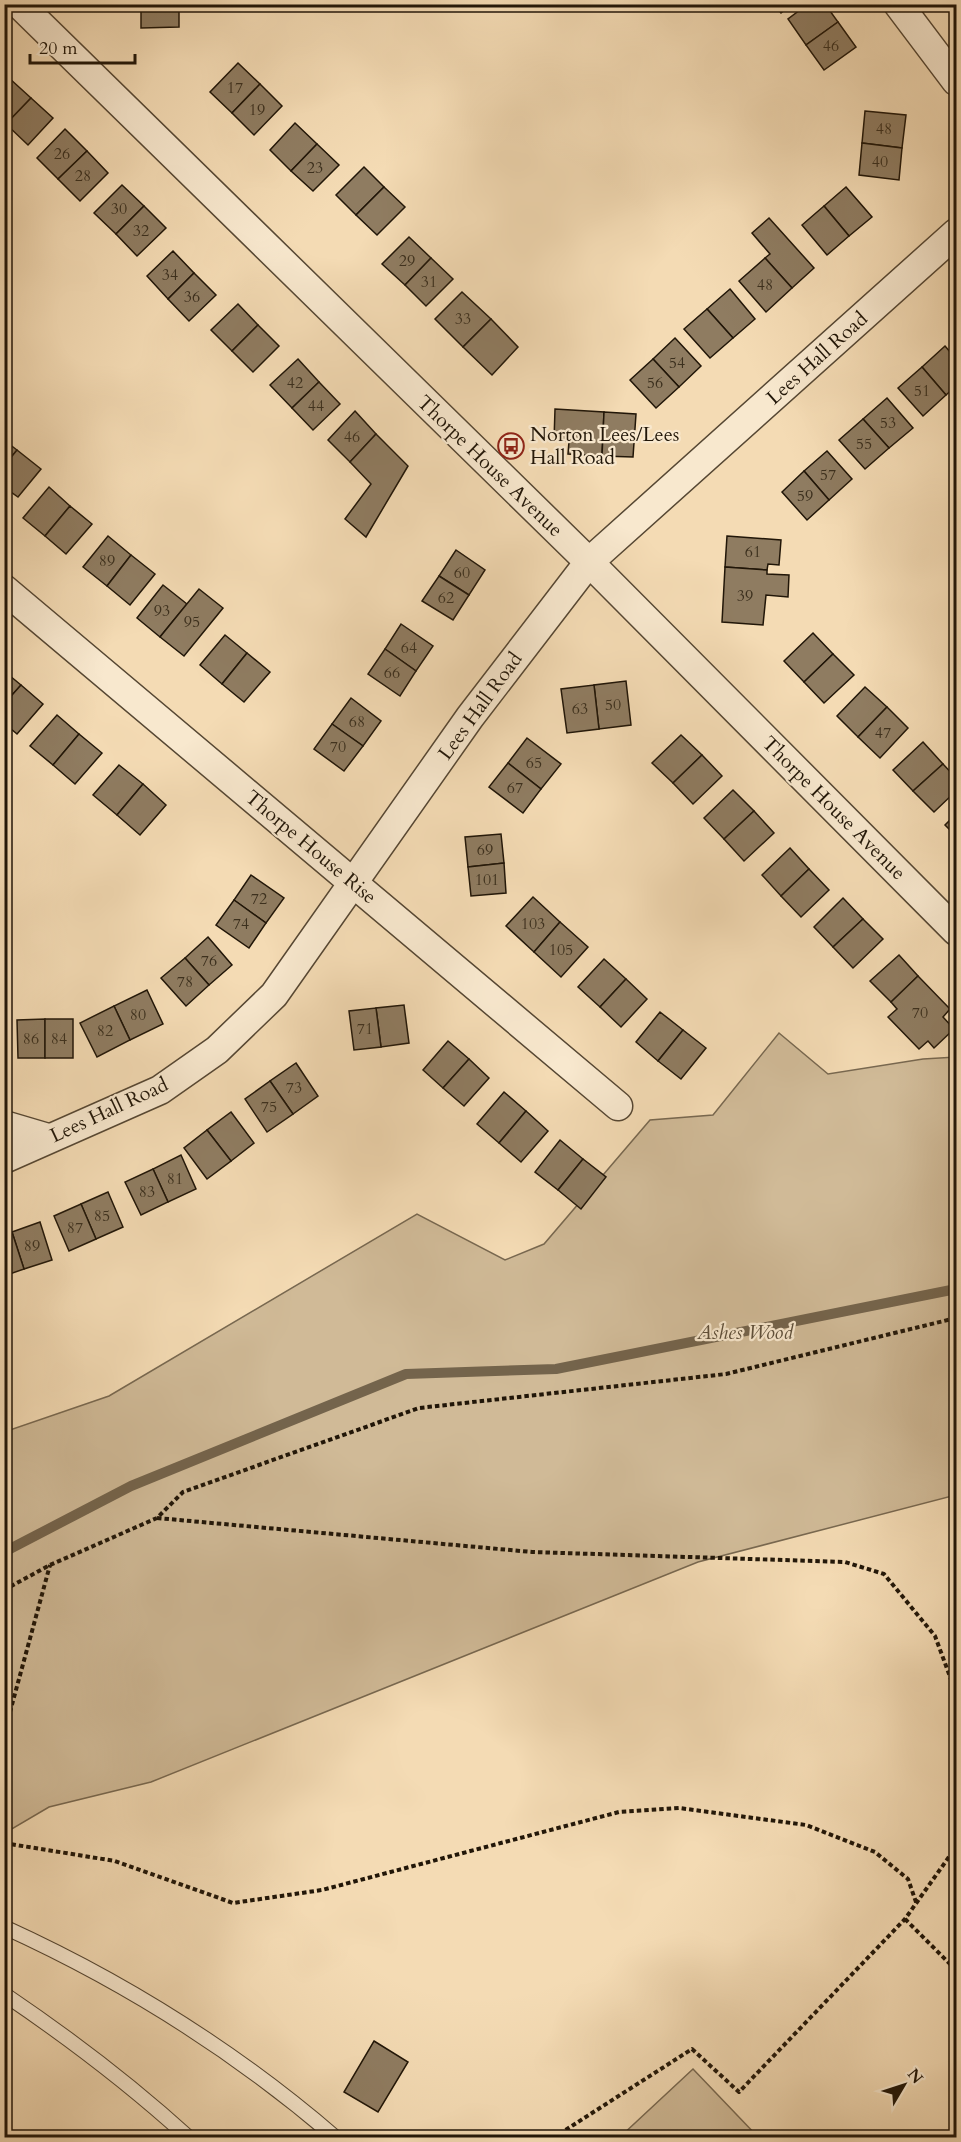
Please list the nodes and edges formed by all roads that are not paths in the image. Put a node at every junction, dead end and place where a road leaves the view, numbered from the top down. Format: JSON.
{"nodes":[{"id":1,"x":19,"y":4,"type":"edge"},
{"id":2,"x":898,"y":4,"type":"edge"},
{"id":3,"x":957,"y":81,"type":"edge"},
{"id":4,"x":957,"y":233,"type":"edge"},
{"id":5,"x":589,"y":562,"type":"junction"},
{"id":6,"x":4,"y":589,"type":"edge"},
{"id":7,"x":354,"y":884,"type":"junction"},
{"id":8,"x":957,"y":931,"type":"edge"},
{"id":9,"x":618,"y":1106,"type":"dead end"},
{"id":10,"x":4,"y":1125,"type":"edge"},
{"id":11,"x":48,"y":1138,"type":"junction"},
{"id":12,"x":4,"y":1159,"type":"edge"},
{"id":13,"x":4,"y":1927,"type":"edge"},
{"id":14,"x":4,"y":1994,"type":"edge"},
{"id":15,"x":189,"y":2138,"type":"edge"},
{"id":16,"x":336,"y":2138,"type":"edge"}],
"edges":[{"from":1,"to":5,"type":"street","name":"Thorpe House Avenue"},
{"from":2,"to":3,"type":"street"},
{"from":4,"to":5,"type":"street","name":"Lees Hall Road"},
{"from":5,"to":7,"type":"street","name":"Lees Hall Road"},
{"from":5,"to":8,"type":"street","name":"Thorpe House Avenue"},
{"from":6,"to":7,"type":"street","name":"Thorpe House Rise"},
{"from":7,"to":9,"type":"street","name":"Thorpe House Rise"},
{"from":7,"to":11,"type":"street","name":"Lees Hall Road"},
{"from":10,"to":11,"type":"street"},
{"from":11,"to":12,"type":"street","name":"Lees Hall Road"},
{"from":13,"to":16,"type":"lane"},
{"from":14,"to":15,"type":"lane"}]}
